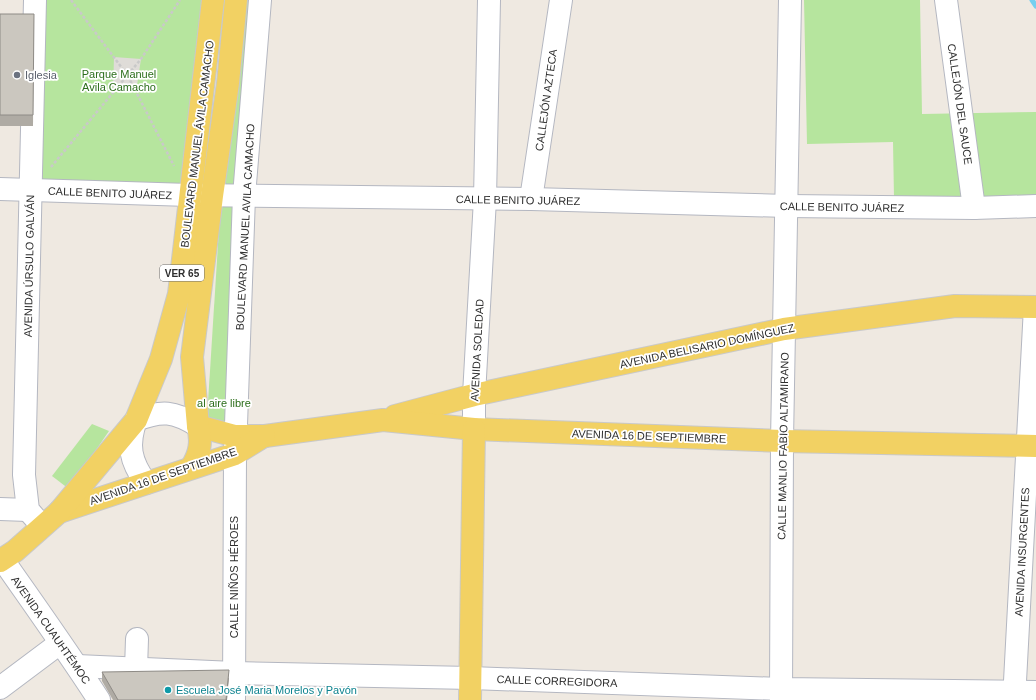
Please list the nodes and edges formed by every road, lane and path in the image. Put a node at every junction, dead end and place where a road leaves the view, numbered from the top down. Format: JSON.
{"nodes":[{"id":1,"x":35,"y":0,"type":"edge"},
{"id":2,"x":71,"y":0,"type":"edge"},
{"id":3,"x":180,"y":0,"type":"edge"},
{"id":4,"x":213,"y":0,"type":"edge"},
{"id":5,"x":236,"y":0,"type":"edge"},
{"id":6,"x":260,"y":0,"type":"edge"},
{"id":7,"x":489,"y":0,"type":"edge"},
{"id":8,"x":561,"y":0,"type":"edge"},
{"id":9,"x":790,"y":0,"type":"edge"},
{"id":10,"x":946,"y":0,"type":"edge"},
{"id":11,"x":128,"y":76,"type":"junction"},
{"id":12,"x":50,"y":167,"type":"dead end"},
{"id":13,"x":175,"y":168,"type":"dead end"},
{"id":14,"x":0,"y":189,"type":"edge"},
{"id":15,"x":31,"y":190,"type":"junction"},
{"id":16,"x":202,"y":196,"type":"junction"},
{"id":17,"x":244,"y":196,"type":"junction"},
{"id":18,"x":485,"y":199,"type":"junction"},
{"id":19,"x":531,"y":199,"type":"junction"},
{"id":20,"x":787,"y":206,"type":"junction"},
{"id":21,"x":1036,"y":206,"type":"edge"},
{"id":22,"x":974,"y":208,"type":"junction"},
{"id":23,"x":1035,"y":307,"type":"edge"},
{"id":24,"x":784,"y":329,"type":"junction"},
{"id":25,"x":474,"y":394,"type":"junction"},
{"id":26,"x":136,"y":420,"type":"junction"},
{"id":27,"x":382,"y":420,"type":"junction"},
{"id":28,"x":198,"y":426,"type":"junction"},
{"id":29,"x":474,"y":429,"type":"junction"},
{"id":30,"x":782,"y":441,"type":"junction"},
{"id":31,"x":235,"y":445,"type":"junction"},
{"id":32,"x":1032,"y":446,"type":"edge"},
{"id":33,"x":191,"y":468,"type":"junction"},
{"id":34,"x":146,"y":483,"type":"junction"},
{"id":35,"x":0,"y":509,"type":"edge"},
{"id":36,"x":28,"y":510,"type":"junction"},
{"id":37,"x":59,"y":512,"type":"junction"},
{"id":38,"x":42,"y":526,"type":"junction"},
{"id":39,"x":1,"y":560,"type":"edge"},
{"id":40,"x":137,"y":639,"type":"dead end"},
{"id":41,"x":60,"y":643,"type":"junction"},
{"id":42,"x":77,"y":666,"type":"junction"},
{"id":43,"x":136,"y":669,"type":"junction"},
{"id":44,"x":234,"y":673,"type":"junction"},
{"id":45,"x":471,"y":678,"type":"junction"},
{"id":46,"x":0,"y":688,"type":"edge"},
{"id":47,"x":1036,"y":692,"type":"edge"},
{"id":48,"x":781,"y":694,"type":"edge"},
{"id":49,"x":1014,"y":696,"type":"edge"},
{"id":50,"x":99,"y":700,"type":"edge"},
{"id":51,"x":234,"y":700,"type":"edge"},
{"id":52,"x":470,"y":700,"type":"edge"}],
"edges":[{"from":1,"to":15,"type":"street","name":"AVENIDA ÚRSULO GALVÁN"},
{"from":2,"to":11,"type":"path"},
{"from":3,"to":11,"type":"path"},
{"from":4,"to":16,"type":"main road","name":"BOULEVARD MANUEL ÁVILA CAMACHO","number":"VER 65"},
{"from":5,"to":16,"type":"main road","name":"BOULEVARD MANUEL ÁVILA CAMACHO","number":"VER 65"},
{"from":6,"to":17,"type":"street","name":"BOULEVARD MANUEL AVILA CAMACHO"},
{"from":7,"to":18,"type":"street","name":"AVENIDA SOLEDAD"},
{"from":8,"to":19,"type":"street","name":"CALLEJÓN AZTECA"},
{"from":9,"to":20,"type":"street","name":"CALLE MANLIO FABIO ALTAMIRANO"},
{"from":10,"to":22,"type":"street","name":"CALLEJÓN DEL SAUCE"},
{"from":11,"to":12,"type":"path"},
{"from":11,"to":13,"type":"path"},
{"from":14,"to":15,"type":"street","name":"CALLE BENITO JUÁREZ"},
{"from":15,"to":16,"type":"street","name":"CALLE BENITO JUÁREZ"},
{"from":15,"to":36,"type":"street","name":"AVENIDA ÚRSULO GALVÁN"},
{"from":16,"to":17,"type":"street","name":"CALLE BENITO JUÁREZ"},
{"from":16,"to":26,"type":"main road","name":"BOULEVARD MANUEL ÁVILA CAMACHO","number":"VER 65"},
{"from":16,"to":28,"type":"main road","name":"BOULEVARD MANUEL ÁVILA CAMACHO","number":"VER 65"},
{"from":17,"to":18,"type":"street","name":"CALLE BENITO JUÁREZ"},
{"from":17,"to":31,"type":"street","name":"BOULEVARD MANUEL AVILA CAMACHO"},
{"from":18,"to":19,"type":"street","name":"CALLE BENITO JUÁREZ"},
{"from":18,"to":25,"type":"street","name":"AVENIDA SOLEDAD"},
{"from":19,"to":20,"type":"street","name":"CALLE BENITO JUÁREZ"},
{"from":20,"to":22,"type":"street","name":"CALLE BENITO JUÁREZ"},
{"from":20,"to":24,"type":"street","name":"CALLE MANLIO FABIO ALTAMIRANO"},
{"from":21,"to":22,"type":"street","name":"CALLE BENITO JUÁREZ"},
{"from":23,"to":24,"type":"main road","name":"AVENIDA BELISARIO DOMÍNGUEZ"},
{"from":23,"to":32,"type":"street","name":"AVENIDA INSURGENTES"},
{"from":24,"to":25,"type":"main road","name":"AVENIDA BELISARIO DOMÍNGUEZ"},
{"from":24,"to":30,"type":"street","name":"CALLE MANLIO FABIO ALTAMIRANO"},
{"from":25,"to":27,"type":"main road","name":"AVENIDA BELISARIO DOMÍNGUEZ"},
{"from":25,"to":29,"type":"street","name":"AVENIDA SOLEDAD"},
{"from":26,"to":28,"type":"street"},
{"from":26,"to":34,"type":"street"},
{"from":26,"to":37,"type":"main road","name":"BOULEVARD MANUEL ÁVILA CAMACHO","number":"VER 65"},
{"from":27,"to":29,"type":"main road","name":"AVENIDA 16 DE SEPTIEMBRE"},
{"from":27,"to":31,"type":"main road","name":"AVENIDA 16 DE SEPTIEMBRE"},
{"from":28,"to":31,"type":"main road","name":"AVENIDA 16 DE SEPTIEMBRE"},
{"from":28,"to":33,"type":"main road","name":"BOULEVARD MANUEL ÁVILA CAMACHO","number":"VER 65"},
{"from":29,"to":30,"type":"main road","name":"AVENIDA 16 DE SEPTIEMBRE"},
{"from":29,"to":45,"type":"main road","name":"AVENIDA SOLEDAD"},
{"from":30,"to":32,"type":"main road","name":"AVENIDA 16 DE SEPTIEMBRE"},
{"from":30,"to":48,"type":"street","name":"CALLE MANLIO FABIO ALTAMIRANO"},
{"from":31,"to":33,"type":"main road","name":"AVENIDA 16 DE SEPTIEMBRE"},
{"from":31,"to":44,"type":"street","name":"CALLE NIÑOS HÉROES"},
{"from":32,"to":49,"type":"street","name":"AVENIDA INSURGENTES"},
{"from":33,"to":34,"type":"main road","name":"AVENIDA 16 DE SEPTIEMBRE"},
{"from":34,"to":37,"type":"main road","name":"AVENIDA 16 DE SEPTIEMBRE"},
{"from":35,"to":36,"type":"street"},
{"from":36,"to":38,"type":"street"},
{"from":37,"to":38,"type":"main road","name":"BOULEVARD MANUEL ÁVILA CAMACHO","number":"VER 65"},
{"from":38,"to":39,"type":"main road","name":"BOULEVARD MANUEL ÁVILA CAMACHO","number":"VER 65"},
{"from":39,"to":41,"type":"street","name":"AVENIDA CUAUHTÉMOC"},
{"from":40,"to":43,"type":"street"},
{"from":41,"to":42,"type":"street","name":"AVENIDA CUAUHTÉMOC"},
{"from":41,"to":46,"type":"street"},
{"from":42,"to":43,"type":"street","name":"CALLE CORREGIDORA"},
{"from":42,"to":50,"type":"street","name":"AVENIDA CUAUHTÉMOC"},
{"from":43,"to":44,"type":"street","name":"CALLE CORREGIDORA"},
{"from":44,"to":45,"type":"street","name":"CALLE CORREGIDORA"},
{"from":44,"to":51,"type":"street","name":"CALLE NIÑOS HÉROES"},
{"from":45,"to":48,"type":"street","name":"CALLE CORREGIDORA"},
{"from":45,"to":52,"type":"main road","name":"AVENIDA SOLEDAD"},
{"from":47,"to":49,"type":"street","name":"CALLE CORREGIDORA"},
{"from":48,"to":49,"type":"street","name":"CALLE CORREGIDORA"}]}
